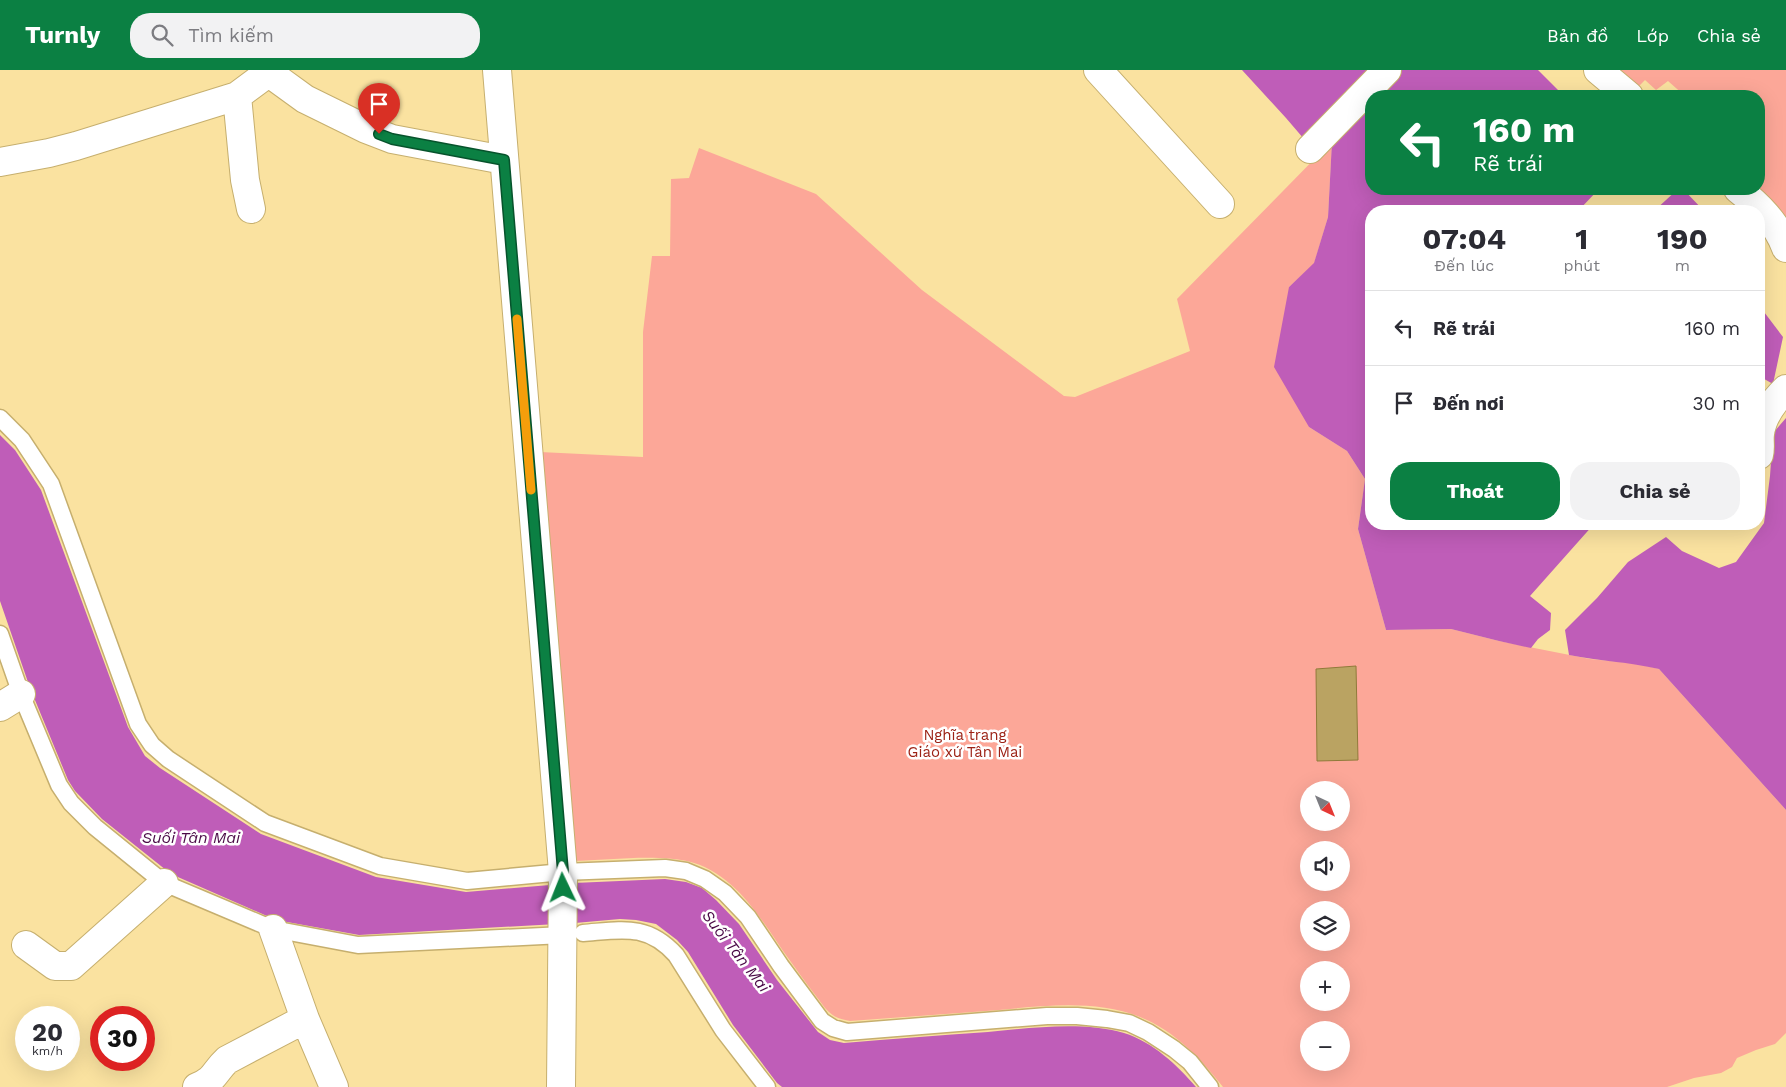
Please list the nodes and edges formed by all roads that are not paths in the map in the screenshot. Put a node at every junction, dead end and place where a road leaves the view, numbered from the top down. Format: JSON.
{"nodes":[{"id":1,"x":497,"y":70,"type":"edge"},
{"id":2,"x":1098,"y":70,"type":"edge"},
{"id":3,"x":1387,"y":70,"type":"edge"},
{"id":4,"x":1598,"y":70,"type":"edge"},
{"id":5,"x":267,"y":72,"type":"edge"},
{"id":6,"x":1368,"y":90,"type":"edge"},
{"id":7,"x":1622,"y":90,"type":"edge"},
{"id":8,"x":1365,"y":93,"type":"edge"},
{"id":9,"x":238,"y":96,"type":"junction"},
{"id":10,"x":1310,"y":149,"type":"dead end"},
{"id":11,"x":504,"y":160,"type":"junction"},
{"id":12,"x":0,"y":162,"type":"edge"},
{"id":13,"x":1744,"y":195,"type":"edge"},
{"id":14,"x":1220,"y":204,"type":"dead end"},
{"id":15,"x":1755,"y":205,"type":"edge"},
{"id":16,"x":251,"y":209,"type":"dead end"},
{"id":17,"x":1765,"y":214,"type":"edge"},
{"id":18,"x":1786,"y":248,"type":"edge"},
{"id":19,"x":1786,"y":390,"type":"edge"},
{"id":20,"x":1765,"y":416,"type":"edge"},
{"id":21,"x":0,"y":418,"type":"edge"},
{"id":22,"x":0,"y":634,"type":"edge"},
{"id":23,"x":10,"y":700,"type":"edge"},
{"id":24,"x":563,"y":872,"type":"junction"},
{"id":25,"x":164,"y":883,"type":"junction"},
{"id":26,"x":273,"y":929,"type":"junction"},
{"id":27,"x":573,"y":934,"type":"junction"},
{"id":28,"x":26,"y":945,"type":"dead end"},
{"id":29,"x":306,"y":1019,"type":"junction"},
{"id":30,"x":197,"y":1087,"type":"edge"},
{"id":31,"x":334,"y":1087,"type":"edge"},
{"id":32,"x":561,"y":1087,"type":"edge"},
{"id":33,"x":767,"y":1087,"type":"edge"},
{"id":34,"x":1210,"y":1087,"type":"edge"}],
"edges":[{"from":1,"to":11,"type":"street"},
{"from":2,"to":14,"type":"street"},
{"from":3,"to":6,"type":"street"},
{"from":4,"to":7,"type":"street"},
{"from":5,"to":9,"type":"street"},
{"from":5,"to":11,"type":"street"},
{"from":8,"to":10,"type":"street"},
{"from":9,"to":12,"type":"street"},
{"from":9,"to":16,"type":"street"},
{"from":11,"to":24,"type":"street"},
{"from":13,"to":15,"type":"street"},
{"from":17,"to":18,"type":"street"},
{"from":19,"to":20,"type":"street"},
{"from":21,"to":24,"type":"lane"},
{"from":22,"to":23,"type":"lane"},
{"from":23,"to":25,"type":"lane"},
{"from":24,"to":27,"type":"street"},
{"from":24,"to":34,"type":"lane"},
{"from":25,"to":26,"type":"lane"},
{"from":25,"to":28,"type":"street"},
{"from":26,"to":27,"type":"lane"},
{"from":26,"to":29,"type":"street"},
{"from":27,"to":32,"type":"street"},
{"from":27,"to":33,"type":"lane"},
{"from":29,"to":30,"type":"street"},
{"from":29,"to":31,"type":"street"}]}
